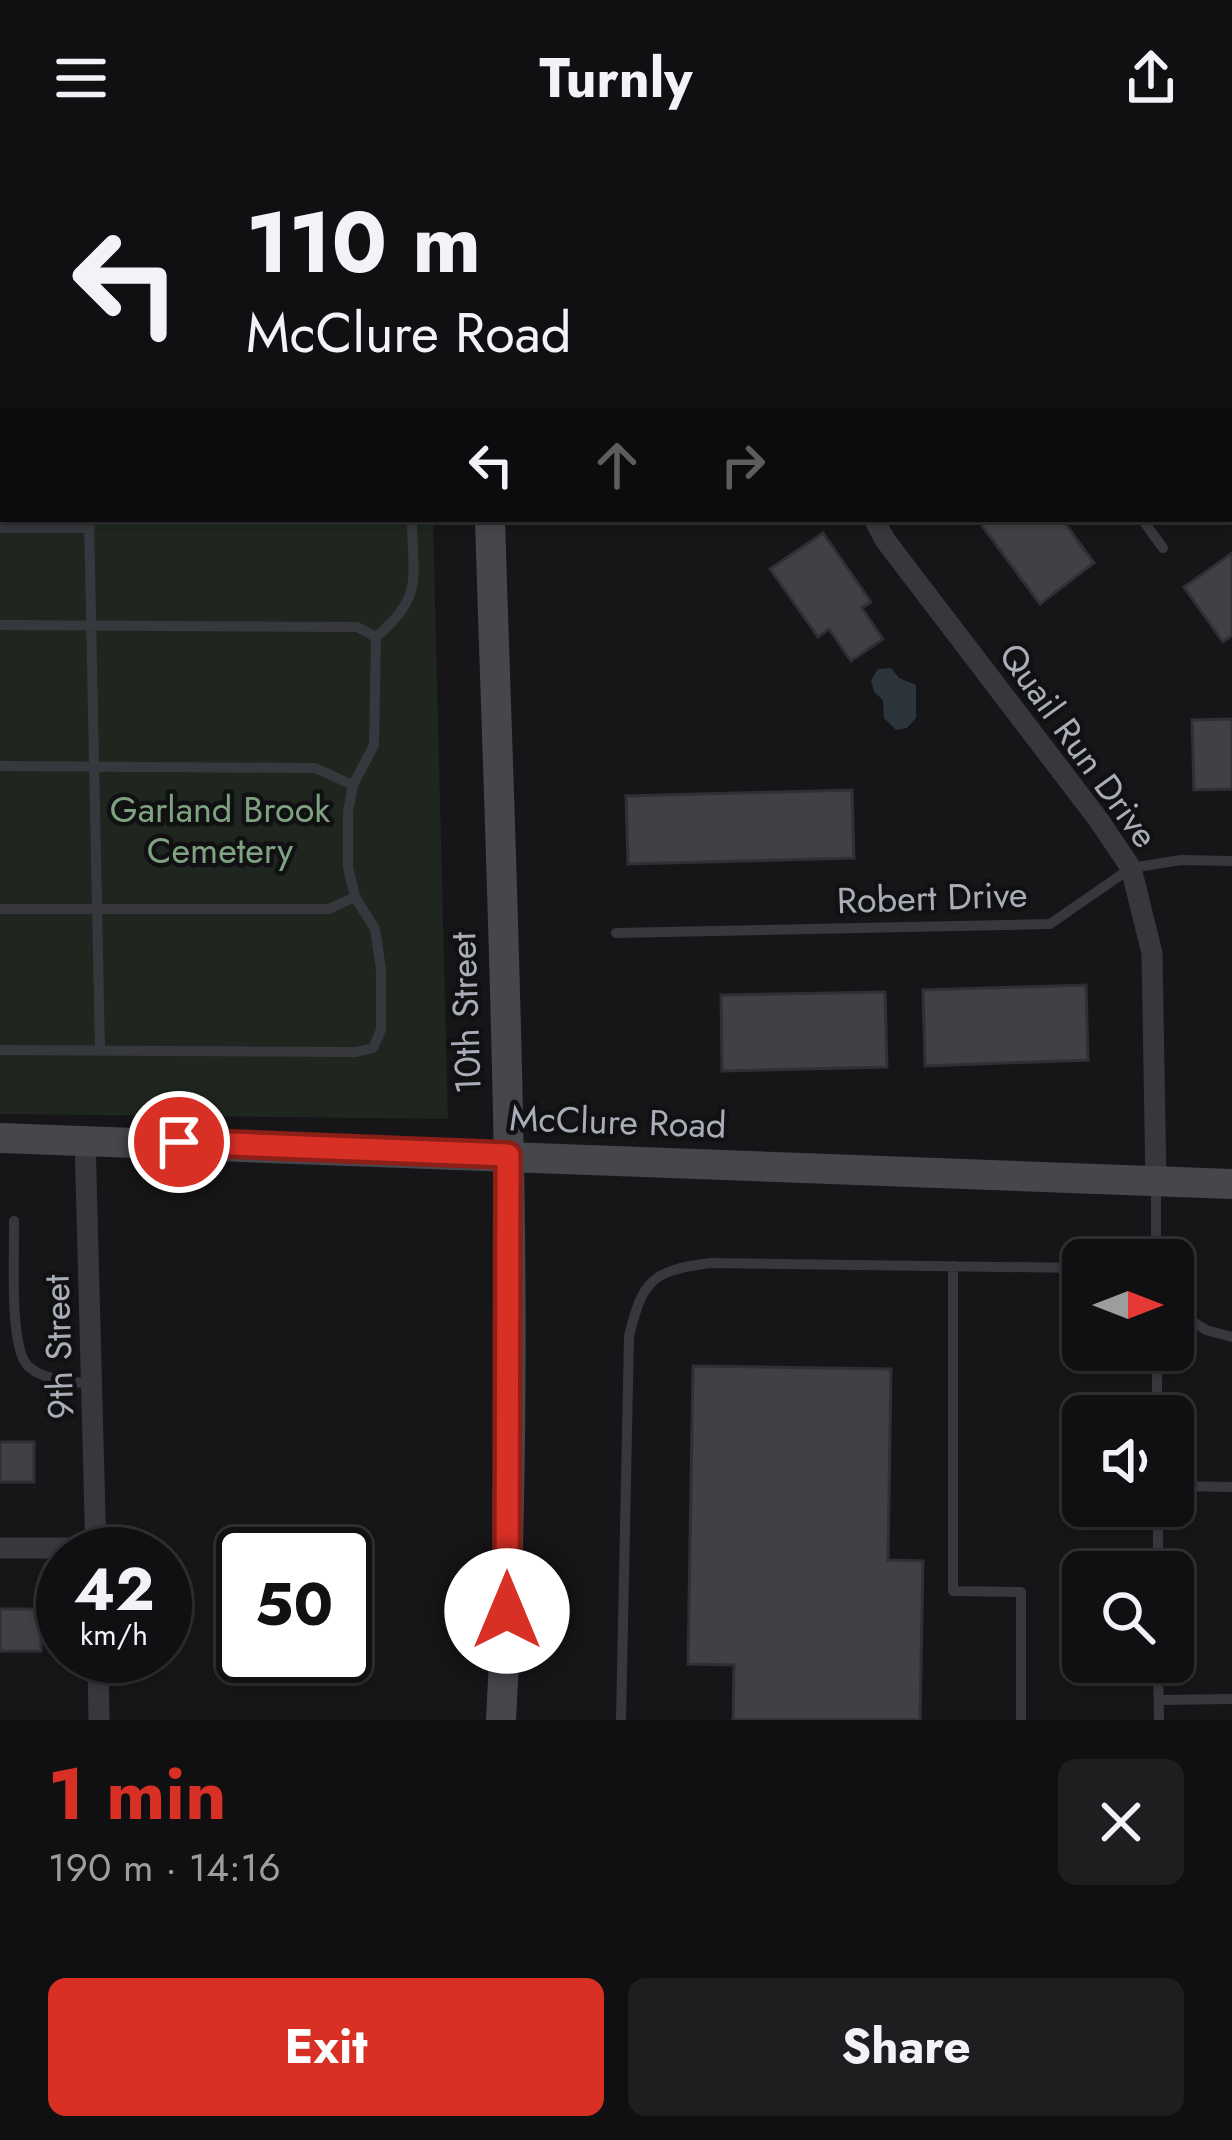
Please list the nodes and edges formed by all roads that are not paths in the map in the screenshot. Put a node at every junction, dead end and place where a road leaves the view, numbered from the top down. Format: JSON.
{"nodes":[{"id":1,"x":412,"y":522,"type":"edge"},
{"id":2,"x":490,"y":522,"type":"edge"},
{"id":3,"x":876,"y":522,"type":"edge"},
{"id":4,"x":1144,"y":522,"type":"edge"},
{"id":5,"x":90,"y":524,"type":"edge"},
{"id":6,"x":0,"y":528,"type":"edge"},
{"id":7,"x":1163,"y":548,"type":"dead end"},
{"id":8,"x":0,"y":625,"type":"edge"},
{"id":9,"x":92,"y":625,"type":"junction"},
{"id":10,"x":376,"y":638,"type":"junction"},
{"id":11,"x":0,"y":766,"type":"edge"},
{"id":12,"x":95,"y":766,"type":"junction"},
{"id":13,"x":353,"y":784,"type":"junction"},
{"id":14,"x":1232,"y":861,"type":"edge"},
{"id":15,"x":1131,"y":868,"type":"junction"},
{"id":16,"x":355,"y":897,"type":"junction"},
{"id":17,"x":0,"y":908,"type":"edge"},
{"id":18,"x":98,"y":909,"type":"junction"},
{"id":19,"x":616,"y":933,"type":"dead end"},
{"id":20,"x":0,"y":1050,"type":"edge"},
{"id":21,"x":100,"y":1051,"type":"junction"},
{"id":22,"x":0,"y":1138,"type":"edge"},
{"id":23,"x":85,"y":1138,"type":"junction"},
{"id":24,"x":508,"y":1155,"type":"junction"},
{"id":25,"x":1156,"y":1183,"type":"junction"},
{"id":26,"x":1232,"y":1184,"type":"edge"},
{"id":27,"x":14,"y":1221,"type":"dead end"},
{"id":28,"x":1156,"y":1239,"type":"edge"},
{"id":29,"x":953,"y":1266,"type":"junction"},
{"id":30,"x":1062,"y":1268,"type":"edge"},
{"id":31,"x":1194,"y":1322,"type":"edge"},
{"id":32,"x":1232,"y":1337,"type":"edge"},
{"id":33,"x":92,"y":1384,"type":"junction"},
{"id":34,"x":1194,"y":1486,"type":"edge"},
{"id":35,"x":1232,"y":1487,"type":"edge"},
{"id":36,"x":95,"y":1527,"type":"edge"},
{"id":37,"x":0,"y":1548,"type":"edge"},
{"id":38,"x":36,"y":1549,"type":"edge"},
{"id":39,"x":98,"y":1683,"type":"edge"},
{"id":40,"x":1159,"y":1683,"type":"edge"},
{"id":41,"x":1232,"y":1699,"type":"edge"},
{"id":42,"x":1159,"y":1700,"type":"junction"},
{"id":43,"x":99,"y":1720,"type":"edge"},
{"id":44,"x":501,"y":1720,"type":"edge"},
{"id":45,"x":621,"y":1720,"type":"edge"},
{"id":46,"x":1021,"y":1720,"type":"edge"},
{"id":47,"x":1159,"y":1720,"type":"edge"}],
"edges":[{"from":1,"to":10,"type":"lane"},
{"from":2,"to":24,"type":"street","name":"10th Street"},
{"from":3,"to":15,"type":"street","name":"Quail Run Drive"},
{"from":4,"to":7,"type":"lane"},
{"from":5,"to":6,"type":"lane"},
{"from":5,"to":9,"type":"lane"},
{"from":8,"to":9,"type":"lane"},
{"from":9,"to":10,"type":"lane"},
{"from":9,"to":12,"type":"lane"},
{"from":10,"to":13,"type":"lane"},
{"from":11,"to":12,"type":"lane"},
{"from":12,"to":13,"type":"lane"},
{"from":12,"to":18,"type":"lane"},
{"from":13,"to":16,"type":"lane"},
{"from":14,"to":15,"type":"lane","name":"Robert Drive"},
{"from":15,"to":19,"type":"lane","name":"Robert Drive"},
{"from":15,"to":25,"type":"street","name":"Quail Run Drive"},
{"from":16,"to":18,"type":"lane"},
{"from":16,"to":21,"type":"lane"},
{"from":17,"to":18,"type":"lane"},
{"from":18,"to":21,"type":"lane"},
{"from":20,"to":21,"type":"lane"},
{"from":22,"to":23,"type":"street","name":"McClure Road"},
{"from":23,"to":24,"type":"street","name":"McClure Road"},
{"from":23,"to":33,"type":"street","name":"9th Street"},
{"from":24,"to":25,"type":"street","name":"McClure Road"},
{"from":24,"to":44,"type":"street","name":"10th Street"},
{"from":25,"to":26,"type":"street","name":"McClure Road"},
{"from":25,"to":28,"type":"lane"},
{"from":27,"to":33,"type":"lane"},
{"from":29,"to":30,"type":"lane"},
{"from":29,"to":45,"type":"lane"},
{"from":29,"to":46,"type":"lane"},
{"from":31,"to":32,"type":"lane"},
{"from":33,"to":36,"type":"street","name":"9th Street"},
{"from":34,"to":35,"type":"lane"},
{"from":37,"to":38,"type":"street"},
{"from":39,"to":43,"type":"street"},
{"from":40,"to":42,"type":"lane"},
{"from":41,"to":42,"type":"lane"},
{"from":42,"to":47,"type":"lane"}]}
